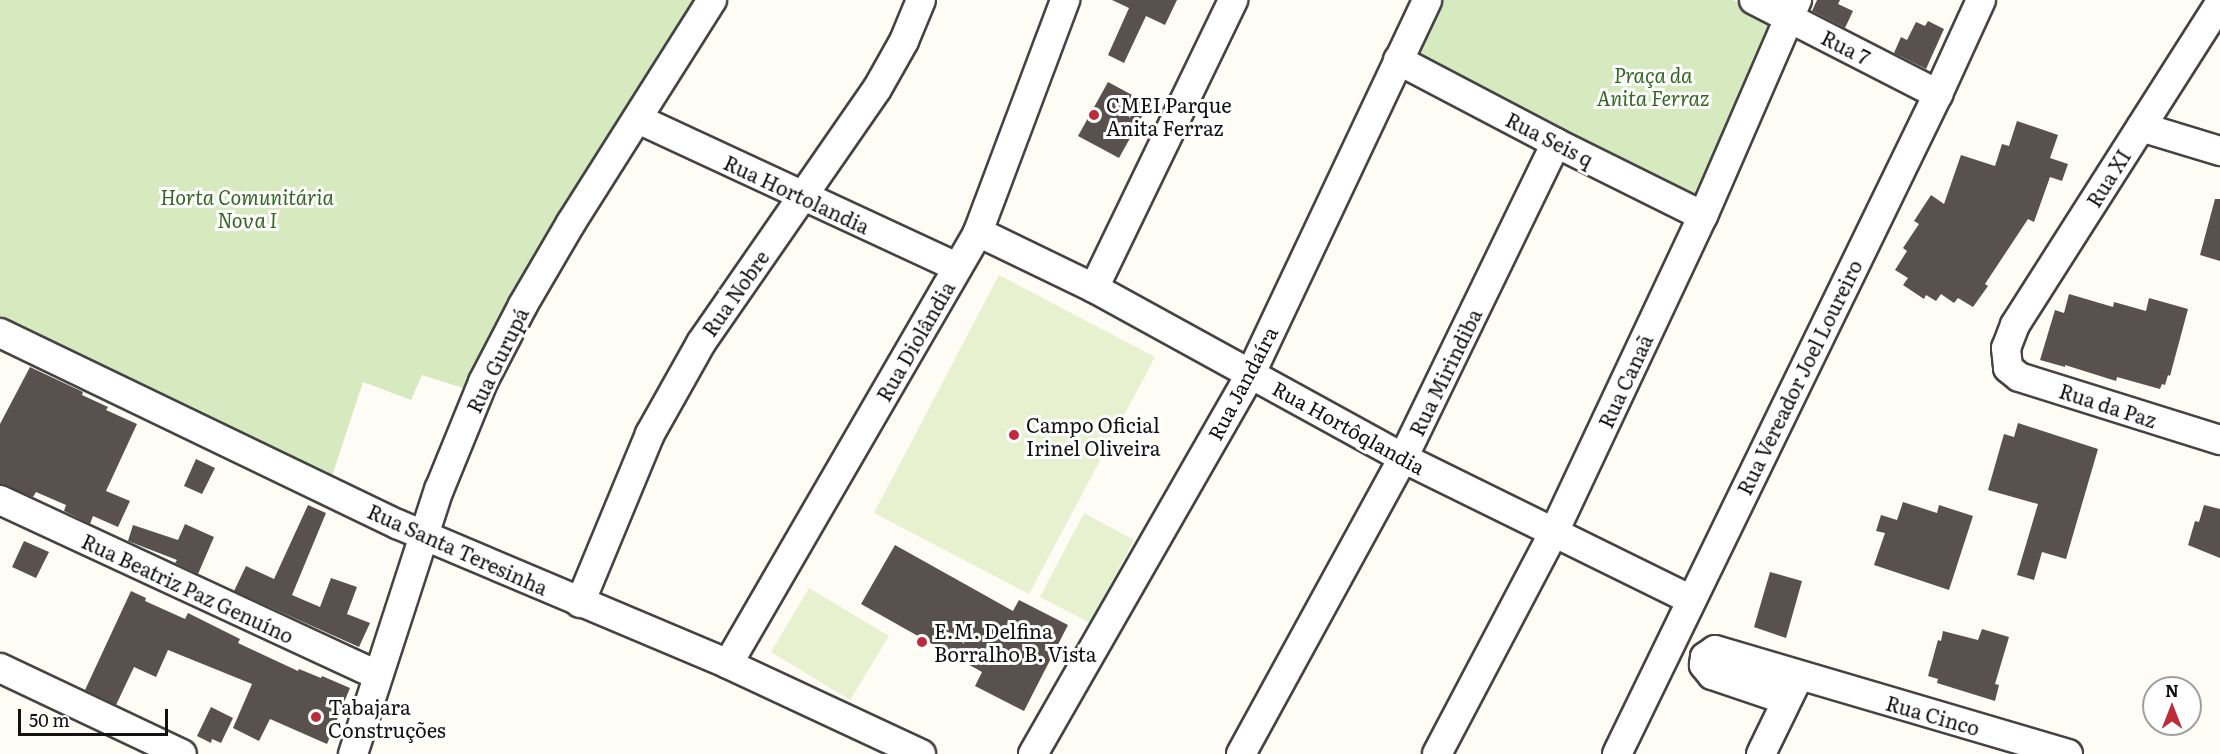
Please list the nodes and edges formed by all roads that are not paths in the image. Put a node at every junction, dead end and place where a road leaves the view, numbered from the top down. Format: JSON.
{"nodes":[{"id":1,"x":712,"y":0,"type":"edge"},
{"id":2,"x":921,"y":0,"type":"edge"},
{"id":3,"x":1065,"y":0,"type":"edge"},
{"id":4,"x":1233,"y":0,"type":"edge"},
{"id":5,"x":1427,"y":0,"type":"edge"},
{"id":6,"x":1754,"y":0,"type":"edge"},
{"id":7,"x":1981,"y":0,"type":"edge"},
{"id":8,"x":2220,"y":3,"type":"edge"},
{"id":9,"x":1793,"y":9,"type":"edge"},
{"id":10,"x":1398,"y":60,"type":"junction"},
{"id":11,"x":1938,"y":94,"type":"junction"},
{"id":12,"x":638,"y":120,"type":"junction"},
{"id":13,"x":2141,"y":127,"type":"junction"},
{"id":14,"x":1556,"y":143,"type":"junction"},
{"id":15,"x":2220,"y":151,"type":"edge"},
{"id":16,"x":802,"y":196,"type":"junction"},
{"id":17,"x":1703,"y":216,"type":"junction"},
{"id":18,"x":978,"y":232,"type":"junction"},
{"id":19,"x":957,"y":267,"type":"junction"},
{"id":20,"x":1094,"y":288,"type":"junction"},
{"id":21,"x":0,"y":333,"type":"edge"},
{"id":22,"x":2006,"y":357,"type":"joint"},
{"id":23,"x":1251,"y":373,"type":"junction"},
{"id":24,"x":2220,"y":440,"type":"edge"},
{"id":25,"x":1403,"y":459,"type":"junction"},
{"id":26,"x":0,"y":500,"type":"edge"},
{"id":27,"x":1554,"y":532,"type":"junction"},
{"id":28,"x":424,"y":534,"type":"junction"},
{"id":29,"x":1690,"y":599,"type":"junction"},
{"id":30,"x":580,"y":603,"type":"junction"},
{"id":31,"x":729,"y":664,"type":"junction"},
{"id":32,"x":0,"y":668,"type":"edge"},
{"id":33,"x":377,"y":675,"type":"junction"},
{"id":34,"x":2007,"y":746,"type":"edge"},
{"id":35,"x":893,"y":748,"type":"edge"},
{"id":36,"x":182,"y":754,"type":"edge"},
{"id":37,"x":353,"y":754,"type":"edge"},
{"id":38,"x":921,"y":754,"type":"edge"},
{"id":39,"x":1033,"y":754,"type":"edge"},
{"id":40,"x":1240,"y":754,"type":"edge"},
{"id":41,"x":1437,"y":754,"type":"edge"},
{"id":42,"x":1617,"y":754,"type":"edge"},
{"id":43,"x":1761,"y":754,"type":"edge"},
{"id":44,"x":2068,"y":754,"type":"edge"}],
"edges":[{"from":1,"to":12,"type":"street","name":"Rua Gurupá"},
{"from":2,"to":16,"type":"street","name":"Rua Nobre"},
{"from":3,"to":18,"type":"street","name":"Rua Diolândia"},
{"from":4,"to":20,"type":"street"},
{"from":5,"to":10,"type":"street","name":"Rua Jandaíra"},
{"from":6,"to":9,"type":"street","name":"Rua 7"},
{"from":7,"to":11,"type":"street","name":"Rua Vereador Joel Loureiro"},
{"from":8,"to":13,"type":"street","name":"Rua XI"},
{"from":9,"to":11,"type":"street","name":"Rua 7"},
{"from":9,"to":17,"type":"street","name":"Rua Canaã"},
{"from":10,"to":14,"type":"street","name":"Rua Seis q"},
{"from":10,"to":23,"type":"street","name":"Rua Jandaíra"},
{"from":11,"to":29,"type":"street","name":"Rua Vereador Joel Loureiro"},
{"from":12,"to":16,"type":"street","name":"Rua Hortolandia"},
{"from":12,"to":28,"type":"street","name":"Rua Gurupá"},
{"from":13,"to":15,"type":"street"},
{"from":13,"to":22,"type":"street","name":"Rua XI"},
{"from":14,"to":17,"type":"street","name":"Rua Seis q"},
{"from":14,"to":25,"type":"street","name":"Rua Mirindiba"},
{"from":16,"to":19,"type":"street","name":"Rua Hortolandia"},
{"from":16,"to":30,"type":"street","name":"Rua Nobre"},
{"from":17,"to":27,"type":"street","name":"Rua Canaã"},
{"from":18,"to":19,"type":"street","name":"Rua Diolândia"},
{"from":18,"to":20,"type":"street","name":"Rua Hortôqlandia"},
{"from":19,"to":31,"type":"street","name":"Rua Diolândia"},
{"from":20,"to":23,"type":"street","name":"Rua Hortôqlandia"},
{"from":21,"to":28,"type":"street","name":"Rua Santa Teresinha"},
{"from":22,"to":24,"type":"street","name":"Rua da Paz"},
{"from":23,"to":25,"type":"street","name":"Rua Hortôqlandia"},
{"from":23,"to":39,"type":"street","name":"Rua Jandaíra"},
{"from":25,"to":27,"type":"street","name":"Rua Hortôqlandia"},
{"from":25,"to":40,"type":"street","name":"Rua Mirindiba"},
{"from":26,"to":33,"type":"street","name":"Rua Beatriz Paz Genuíno"},
{"from":27,"to":29,"type":"street","name":"Rua Hortôqlandia"},
{"from":27,"to":41,"type":"street","name":"Rua Canaã"},
{"from":28,"to":30,"type":"street","name":"Rua Santa Teresinha"},
{"from":28,"to":33,"type":"street","name":"Rua Gurupá"},
{"from":29,"to":42,"type":"street","name":"Rua Vereador Joel Loureiro"},
{"from":30,"to":31,"type":"street","name":"Rua Santa Teresinha"},
{"from":31,"to":35,"type":"street","name":"Rua Santa Teresinha"},
{"from":32,"to":36,"type":"street"},
{"from":33,"to":37,"type":"street","name":"Rua Gurupá"},
{"from":34,"to":43,"type":"street","name":"Rua Cinco"},
{"from":34,"to":44,"type":"street","name":"Rua Cinco"},
{"from":35,"to":38,"type":"street","name":"Rua Santa Teresinha"}]}
